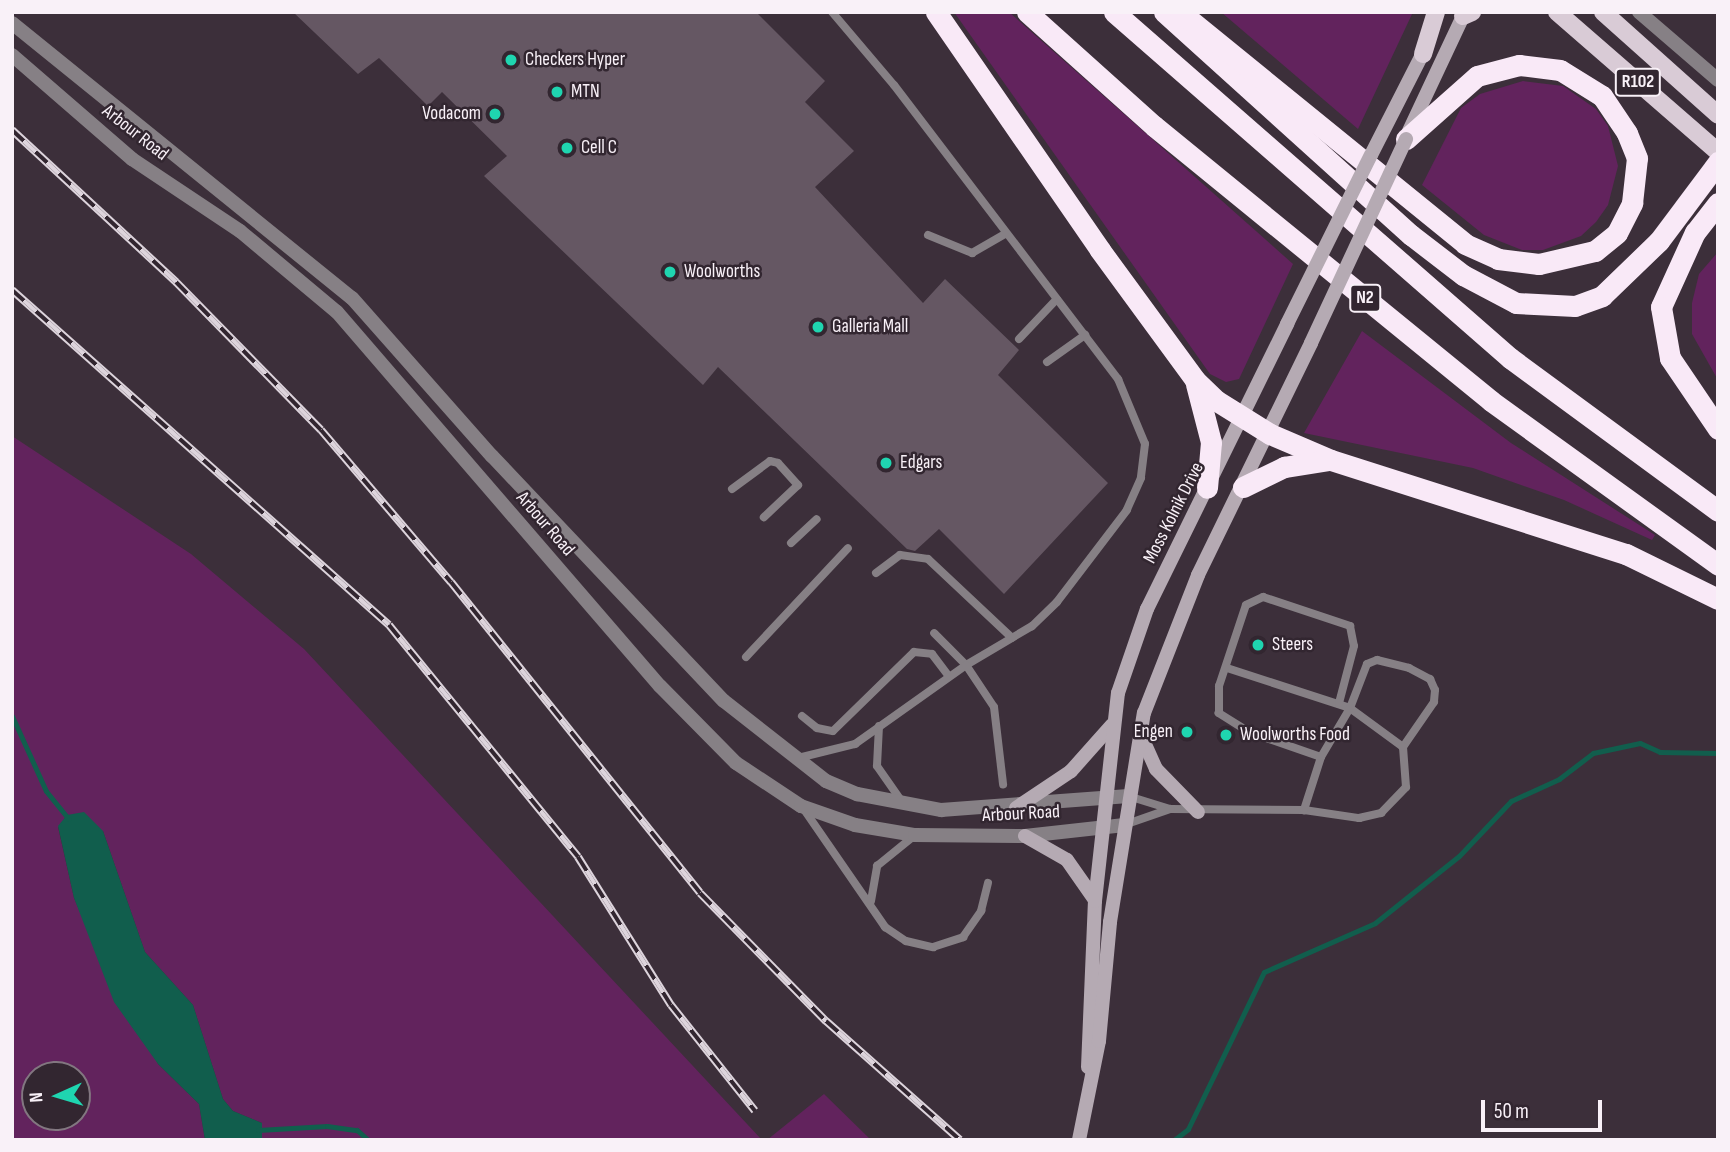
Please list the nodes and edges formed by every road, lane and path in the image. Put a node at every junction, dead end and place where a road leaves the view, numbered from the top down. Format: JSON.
{"nodes":[{"id":1,"x":832,"y":12,"type":"edge"},
{"id":2,"x":936,"y":12,"type":"edge"},
{"id":3,"x":1027,"y":12,"type":"edge"},
{"id":4,"x":1114,"y":12,"type":"edge"},
{"id":5,"x":1164,"y":12,"type":"edge"},
{"id":6,"x":1180,"y":12,"type":"edge"},
{"id":7,"x":1436,"y":12,"type":"edge"},
{"id":8,"x":1444,"y":12,"type":"edge"},
{"id":9,"x":1603,"y":12,"type":"edge"},
{"id":10,"x":1639,"y":12,"type":"edge"},
{"id":11,"x":1467,"y":14,"type":"edge"},
{"id":12,"x":1556,"y":14,"type":"edge"},
{"id":13,"x":12,"y":23,"type":"edge"},
{"id":14,"x":1423,"y":54,"type":"junction"},
{"id":15,"x":12,"y":55,"type":"edge"},
{"id":16,"x":1718,"y":79,"type":"edge"},
{"id":17,"x":1718,"y":115,"type":"edge"},
{"id":18,"x":1421,"y":117,"type":"junction"},
{"id":19,"x":1406,"y":139,"type":"joint"},
{"id":20,"x":1718,"y":152,"type":"edge"},
{"id":21,"x":1718,"y":162,"type":"edge"},
{"id":22,"x":1718,"y":203,"type":"edge"},
{"id":23,"x":1718,"y":220,"type":"edge"},
{"id":24,"x":1695,"y":232,"type":"junction"},
{"id":25,"x":1005,"y":233,"type":"junction"},
{"id":26,"x":928,"y":235,"type":"dead end"},
{"id":27,"x":1057,"y":299,"type":"junction"},
{"id":28,"x":1085,"y":335,"type":"junction"},
{"id":29,"x":1020,"y":339,"type":"dead end"},
{"id":30,"x":409,"y":360,"type":"junction"},
{"id":31,"x":1047,"y":362,"type":"dead end"},
{"id":32,"x":394,"y":372,"type":"junction"},
{"id":33,"x":1195,"y":380,"type":"junction"},
{"id":34,"x":1243,"y":418,"type":"junction"},
{"id":35,"x":1718,"y":429,"type":"edge"},
{"id":36,"x":1270,"y":434,"type":"junction"},
{"id":37,"x":1331,"y":460,"type":"junction"},
{"id":38,"x":1243,"y":487,"type":"junction"},
{"id":39,"x":1207,"y":488,"type":"junction"},
{"id":40,"x":732,"y":489,"type":"dead end"},
{"id":41,"x":1718,"y":511,"type":"edge"},
{"id":42,"x":764,"y":517,"type":"dead end"},
{"id":43,"x":817,"y":519,"type":"dead end"},
{"id":44,"x":791,"y":543,"type":"dead end"},
{"id":45,"x":848,"y":548,"type":"dead end"},
{"id":46,"x":1718,"y":565,"type":"edge"},
{"id":47,"x":876,"y":573,"type":"dead end"},
{"id":48,"x":1718,"y":599,"type":"edge"},
{"id":49,"x":933,"y":633,"type":"dead end"},
{"id":50,"x":1012,"y":638,"type":"junction"},
{"id":51,"x":746,"y":657,"type":"dead end"},
{"id":52,"x":966,"y":664,"type":"junction"},
{"id":53,"x":1227,"y":668,"type":"junction"},
{"id":54,"x":947,"y":674,"type":"junction"},
{"id":55,"x":1339,"y":703,"type":"junction"},
{"id":56,"x":1350,"y":709,"type":"junction"},
{"id":57,"x":802,"y":716,"type":"dead end"},
{"id":58,"x":1114,"y":723,"type":"junction"},
{"id":59,"x":879,"y":726,"type":"junction"},
{"id":60,"x":1140,"y":731,"type":"junction"},
{"id":61,"x":1403,"y":747,"type":"junction"},
{"id":62,"x":1321,"y":757,"type":"junction"},
{"id":63,"x":795,"y":759,"type":"junction"},
{"id":64,"x":1003,"y":784,"type":"dead end"},
{"id":65,"x":1128,"y":796,"type":"junction"},
{"id":66,"x":1104,"y":798,"type":"junction"},
{"id":67,"x":801,"y":806,"type":"junction"},
{"id":68,"x":911,"y":807,"type":"junction"},
{"id":69,"x":1016,"y":808,"type":"junction"},
{"id":70,"x":1170,"y":809,"type":"junction"},
{"id":71,"x":1304,"y":810,"type":"junction"},
{"id":72,"x":1198,"y":812,"type":"junction"},
{"id":73,"x":1124,"y":825,"type":"junction"},
{"id":74,"x":1101,"y":828,"type":"junction"},
{"id":75,"x":915,"y":835,"type":"junction"},
{"id":76,"x":1025,"y":836,"type":"junction"},
{"id":77,"x":988,"y":883,"type":"dead end"},
{"id":78,"x":872,"y":901,"type":"junction"},
{"id":79,"x":1095,"y":901,"type":"junction"},
{"id":80,"x":1089,"y":1073,"type":"junction"},
{"id":81,"x":1079,"y":1140,"type":"edge"}],
"edges":[{"from":1,"to":25,"type":"lane"},
{"from":2,"to":33,"type":"highway"},
{"from":3,"to":46,"type":"highway","number":"N2"},
{"from":4,"to":41,"type":"highway","number":"N2"},
{"from":5,"to":21,"type":"highway"},
{"from":6,"to":18,"type":"highway"},
{"from":7,"to":14,"type":"main road"},
{"from":8,"to":14,"type":"main road","name":"Moss Kolnik Drive"},
{"from":9,"to":17,"type":"main road","number":"R102"},
{"from":10,"to":16,"type":"street"},
{"from":11,"to":18,"type":"main road"},
{"from":12,"to":20,"type":"main road","number":"R102"},
{"from":13,"to":30,"type":"street","name":"Arbour Road"},
{"from":14,"to":34,"type":"main road","name":"Moss Kolnik Drive","bridge":true},
{"from":15,"to":32,"type":"street","name":"Arbour Road"},
{"from":18,"to":19,"type":"highway"},
{"from":19,"to":36,"type":"main road","name":"Moss Kolnik Drive","bridge":true},
{"from":22,"to":24,"type":"highway"},
{"from":23,"to":24,"type":"highway"},
{"from":24,"to":35,"type":"highway"},
{"from":25,"to":26,"type":"lane"},
{"from":25,"to":27,"type":"lane"},
{"from":27,"to":28,"type":"lane"},
{"from":27,"to":29,"type":"lane"},
{"from":28,"to":31,"type":"lane"},
{"from":28,"to":50,"type":"lane"},
{"from":30,"to":32,"type":"street"},
{"from":30,"to":63,"type":"street","name":"Arbour Road"},
{"from":32,"to":67,"type":"street","name":"Arbour Road"},
{"from":33,"to":34,"type":"highway"},
{"from":33,"to":39,"type":"highway"},
{"from":34,"to":36,"type":"highway"},
{"from":34,"to":39,"type":"main road","name":"Moss Kolnik Drive"},
{"from":36,"to":37,"type":"highway"},
{"from":36,"to":38,"type":"main road","name":"Moss Kolnik Drive"},
{"from":37,"to":38,"type":"highway"},
{"from":37,"to":48,"type":"highway"},
{"from":38,"to":60,"type":"main road","name":"Moss Kolnik Drive"},
{"from":39,"to":58,"type":"main road","name":"Moss Kolnik Drive"},
{"from":40,"to":42,"type":"lane"},
{"from":43,"to":44,"type":"lane"},
{"from":45,"to":51,"type":"lane"},
{"from":47,"to":50,"type":"lane"},
{"from":49,"to":52,"type":"lane"},
{"from":50,"to":52,"type":"lane"},
{"from":52,"to":54,"type":"lane"},
{"from":52,"to":64,"type":"lane"},
{"from":53,"to":55,"type":"lane"},
{"from":53,"to":55,"type":"lane"},
{"from":53,"to":62,"type":"lane"},
{"from":54,"to":57,"type":"lane"},
{"from":54,"to":59,"type":"lane"},
{"from":55,"to":56,"type":"lane"},
{"from":56,"to":61,"type":"lane"},
{"from":56,"to":61,"type":"lane"},
{"from":56,"to":62,"type":"lane"},
{"from":58,"to":66,"type":"main road","name":"Moss Kolnik Drive"},
{"from":58,"to":69,"type":"main road"},
{"from":59,"to":63,"type":"lane"},
{"from":59,"to":68,"type":"lane"},
{"from":60,"to":65,"type":"main road","name":"Moss Kolnik Drive"},
{"from":60,"to":72,"type":"main road"},
{"from":61,"to":71,"type":"lane"},
{"from":62,"to":71,"type":"lane"},
{"from":63,"to":68,"type":"street","name":"Arbour Road"},
{"from":65,"to":66,"type":"street","name":"Arbour Road"},
{"from":65,"to":70,"type":"lane"},
{"from":65,"to":73,"type":"main road","name":"Moss Kolnik Drive"},
{"from":66,"to":69,"type":"street","name":"Arbour Road"},
{"from":66,"to":74,"type":"main road","name":"Moss Kolnik Drive"},
{"from":67,"to":75,"type":"street","name":"Arbour Road"},
{"from":67,"to":78,"type":"lane"},
{"from":68,"to":69,"type":"street","name":"Arbour Road"},
{"from":70,"to":72,"type":"lane"},
{"from":70,"to":73,"type":"lane"},
{"from":71,"to":72,"type":"lane"},
{"from":73,"to":74,"type":"street","name":"Arbour Road"},
{"from":73,"to":80,"type":"main road","name":"Moss Kolnik Drive"},
{"from":74,"to":76,"type":"street","name":"Arbour Road"},
{"from":74,"to":79,"type":"main road","name":"Moss Kolnik Drive"},
{"from":75,"to":76,"type":"street","name":"Arbour Road"},
{"from":75,"to":78,"type":"lane"},
{"from":76,"to":79,"type":"main road"},
{"from":77,"to":78,"type":"lane"},
{"from":79,"to":80,"type":"main road","name":"Moss Kolnik Drive"},
{"from":80,"to":81,"type":"main road","name":"Moss Kolnik Drive"}]}
